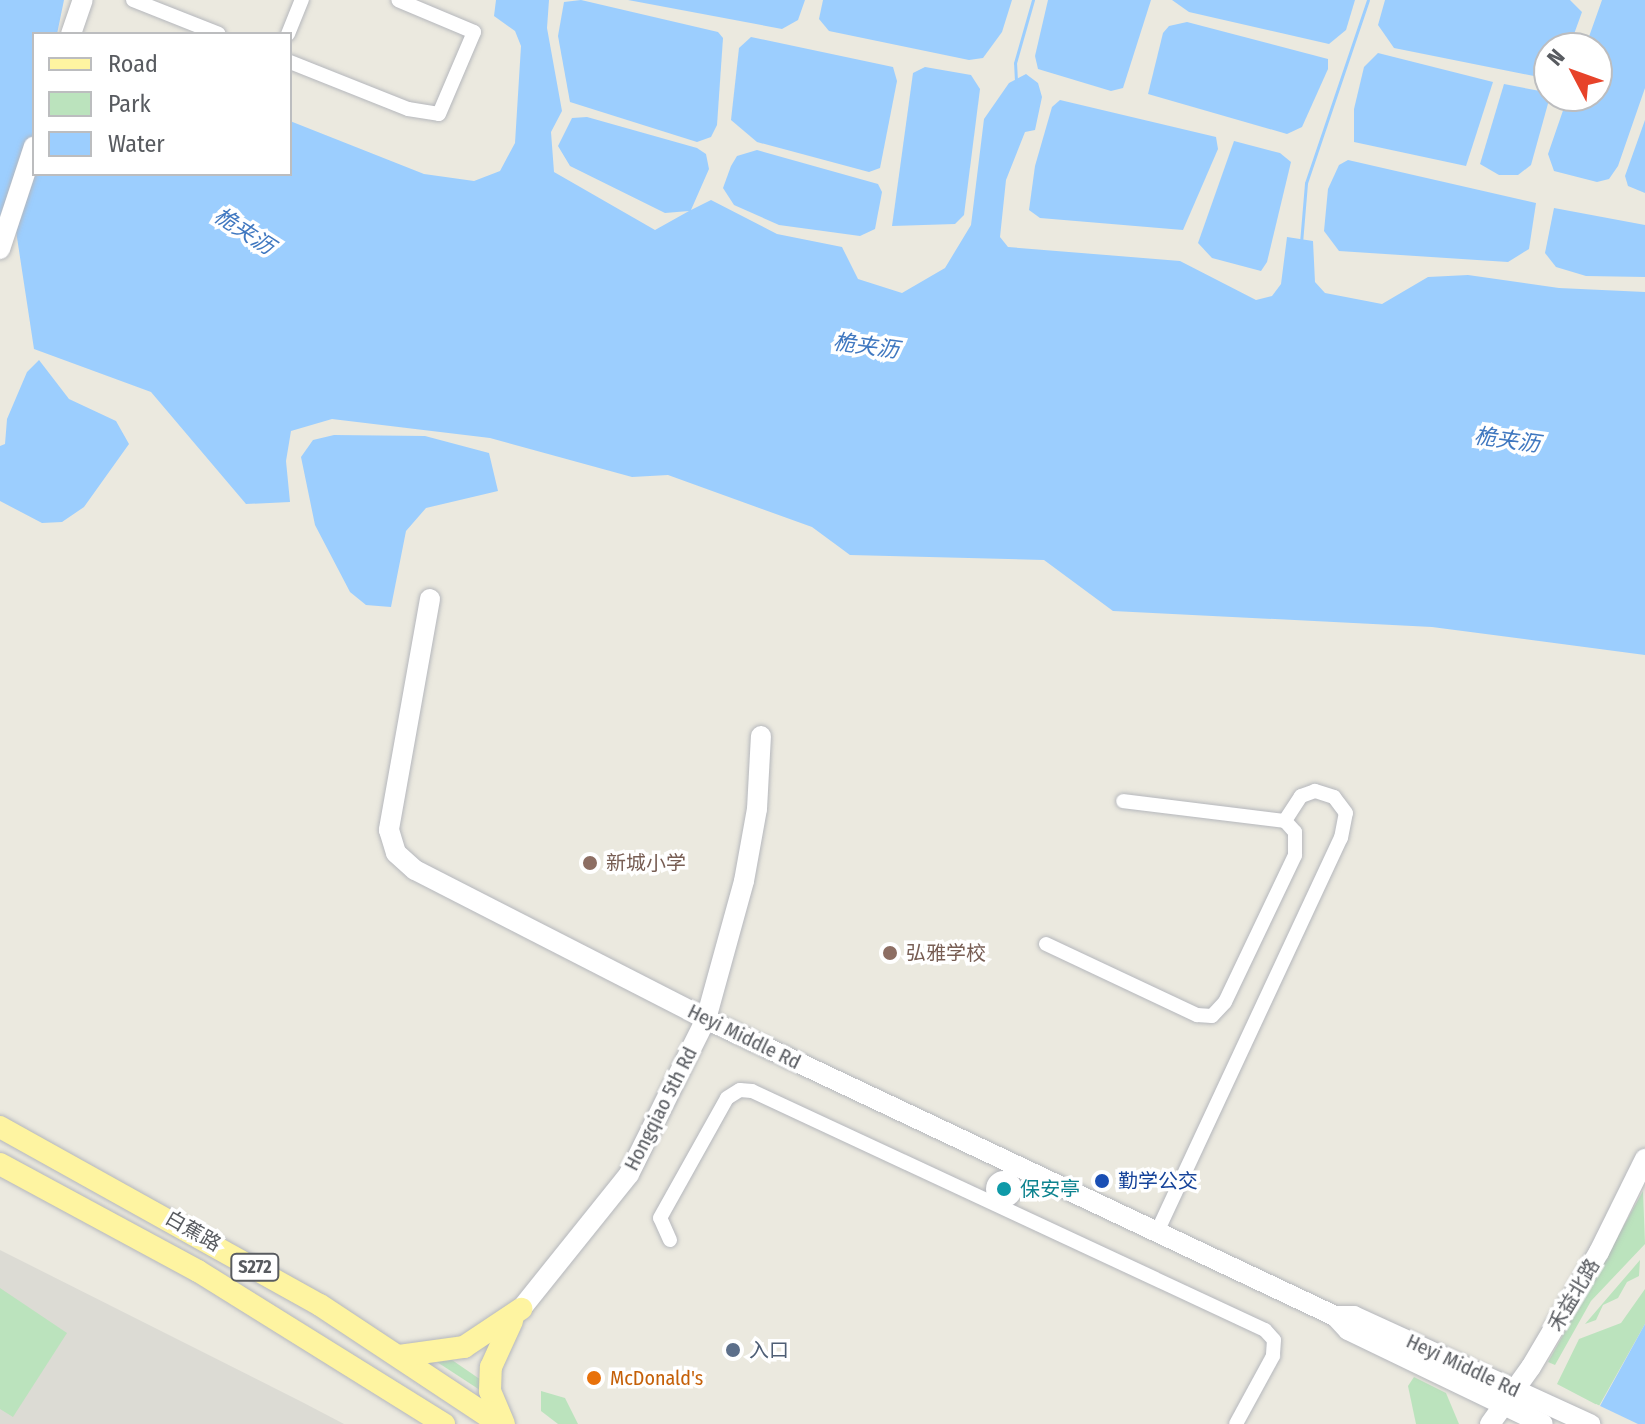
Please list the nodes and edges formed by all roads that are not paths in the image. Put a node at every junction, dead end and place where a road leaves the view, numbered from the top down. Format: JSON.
{"nodes":[{"id":1,"x":83,"y":0,"type":"edge"},
{"id":2,"x":133,"y":0,"type":"edge"},
{"id":3,"x":302,"y":0,"type":"edge"},
{"id":4,"x":398,"y":0,"type":"edge"},
{"id":5,"x":72,"y":32,"type":"edge"},
{"id":6,"x":214,"y":32,"type":"edge"},
{"id":7,"x":289,"y":32,"type":"edge"},
{"id":8,"x":292,"y":63,"type":"edge"},
{"id":9,"x":32,"y":152,"type":"edge"},
{"id":10,"x":0,"y":249,"type":"edge"},
{"id":11,"x":430,"y":599,"type":"dead end"},
{"id":12,"x":761,"y":736,"type":"dead end"},
{"id":13,"x":1123,"y":801,"type":"dead end"},
{"id":14,"x":1285,"y":821,"type":"junction"},
{"id":15,"x":1046,"y":944,"type":"dead end"},
{"id":16,"x":706,"y":1019,"type":"junction"},
{"id":17,"x":0,"y":1127,"type":"edge"},
{"id":18,"x":1645,"y":1159,"type":"edge"},
{"id":19,"x":0,"y":1164,"type":"edge"},
{"id":20,"x":1013,"y":1172,"type":"junction"},
{"id":21,"x":998,"y":1202,"type":"junction"},
{"id":22,"x":1157,"y":1232,"type":"junction"},
{"id":23,"x":670,"y":1240,"type":"dead end"},
{"id":24,"x":521,"y":1309,"type":"junction"},
{"id":25,"x":399,"y":1356,"type":"junction"},
{"id":26,"x":1510,"y":1397,"type":"junction"},
{"id":27,"x":433,"y":1421,"type":"edge"},
{"id":28,"x":502,"y":1424,"type":"edge"},
{"id":29,"x":1236,"y":1424,"type":"edge"},
{"id":30,"x":1490,"y":1424,"type":"edge"},
{"id":31,"x":1543,"y":1424,"type":"edge"},
{"id":32,"x":1590,"y":1424,"type":"edge"}],
"edges":[{"from":1,"to":5,"type":"street"},
{"from":2,"to":6,"type":"street"},
{"from":3,"to":7,"type":"street"},
{"from":4,"to":8,"type":"street"},
{"from":9,"to":10,"type":"street"},
{"from":11,"to":16,"type":"street","name":"Heyi Middle Rd"},
{"from":12,"to":16,"type":"street","name":"Hongqiao 5th Rd"},
{"from":13,"to":14,"type":"street"},
{"from":14,"to":15,"type":"street"},
{"from":14,"to":22,"type":"street"},
{"from":16,"to":20,"type":"street","name":"Heyi Middle Rd"},
{"from":16,"to":24,"type":"street","name":"Hongqiao 5th Rd"},
{"from":17,"to":25,"type":"main road","name":"白蕉路","number":"S272"},
{"from":18,"to":26,"type":"street","name":"禾益北路"},
{"from":19,"to":27,"type":"main road","name":"白蕉路","number":"S272"},
{"from":20,"to":21,"type":"street"},
{"from":20,"to":22,"type":"street","name":"Heyi Middle Rd"},
{"from":21,"to":23,"type":"street"},
{"from":21,"to":29,"type":"street"},
{"from":22,"to":26,"type":"street","name":"Heyi Middle Rd"},
{"from":24,"to":25,"type":"main road"},
{"from":24,"to":28,"type":"main road"},
{"from":25,"to":28,"type":"main road","name":"白蕉路","number":"S272"},
{"from":26,"to":30,"type":"street","name":"禾益北路"},
{"from":26,"to":31,"type":"street","name":"Heyi Middle Rd"},
{"from":26,"to":32,"type":"street","name":"Heyi Middle Rd"}]}
